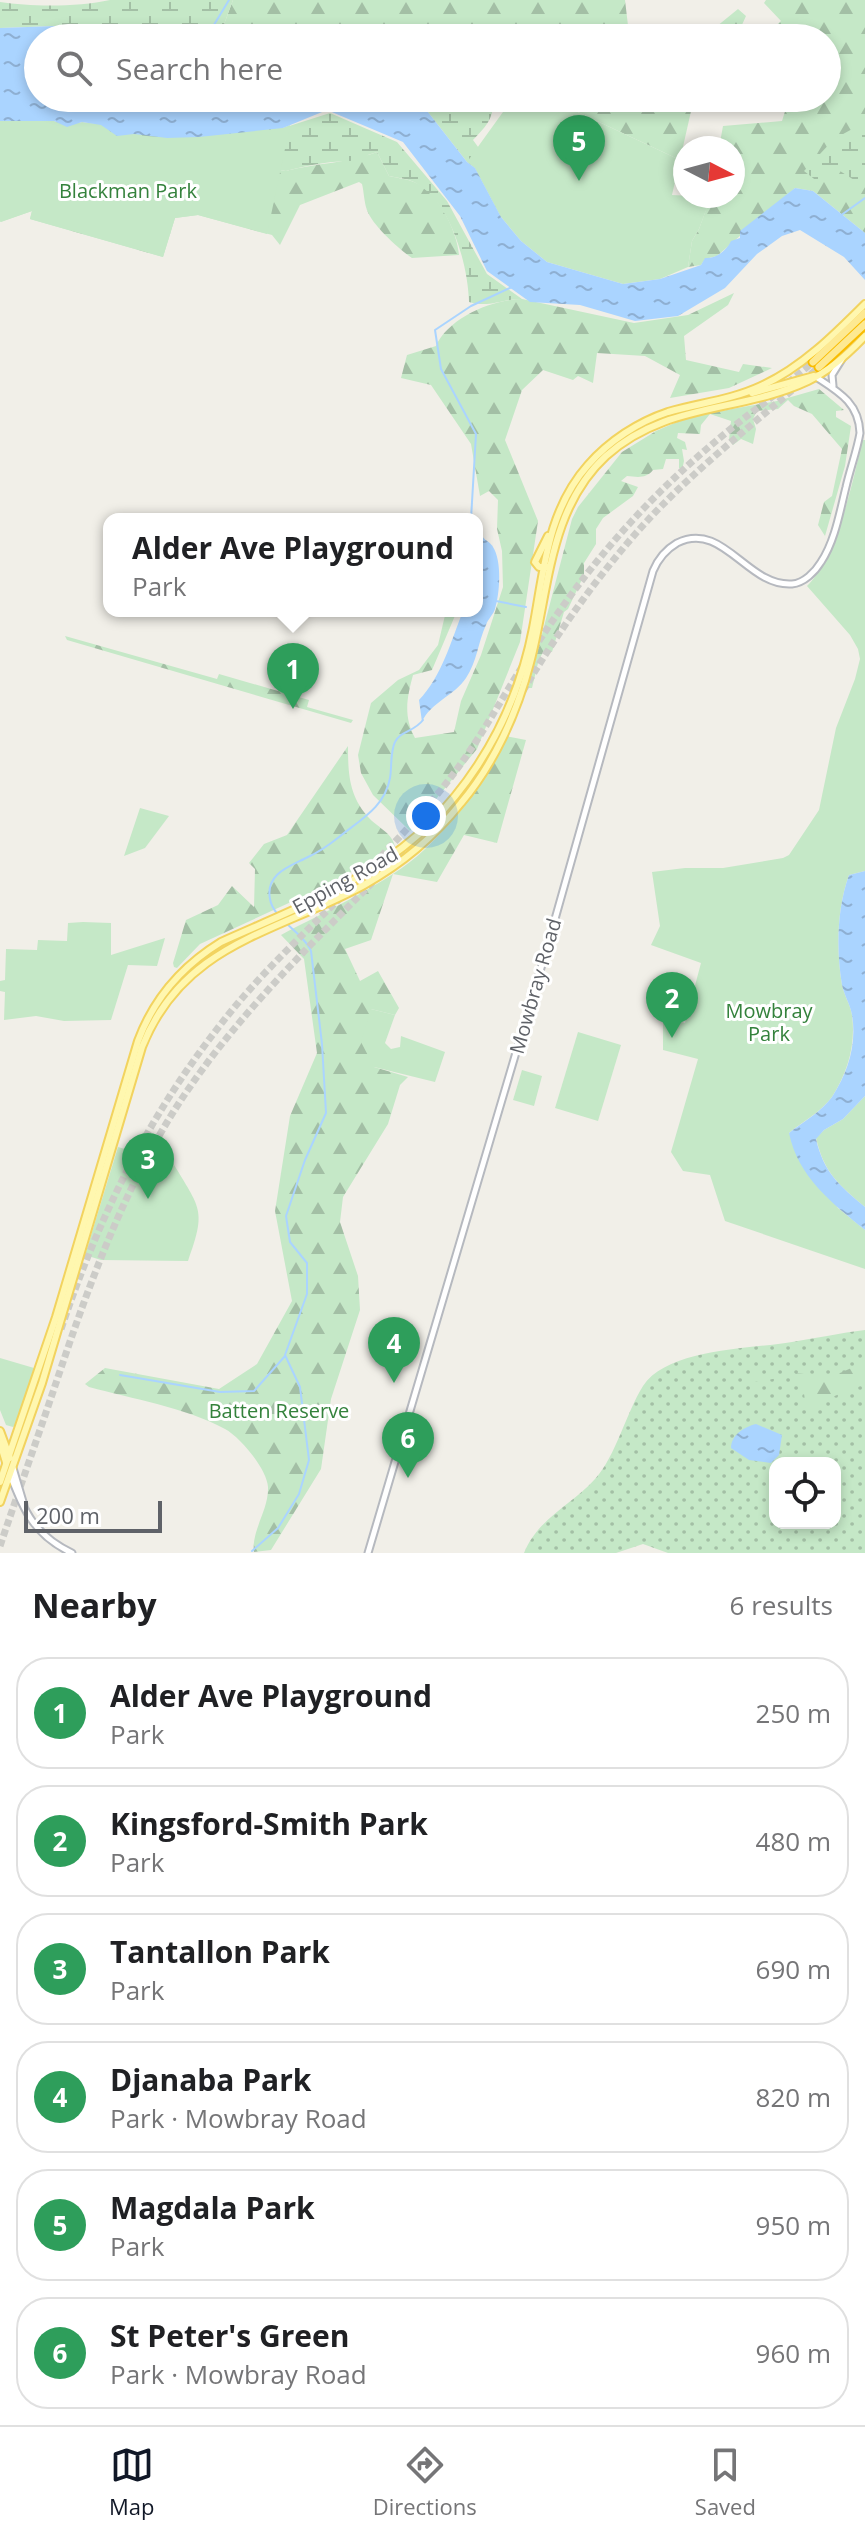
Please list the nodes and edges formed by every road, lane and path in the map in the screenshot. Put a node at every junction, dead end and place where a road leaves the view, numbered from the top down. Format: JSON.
{"nodes":[{"id":1,"x":865,"y":304,"type":"edge"},
{"id":2,"x":865,"y":313,"type":"edge"},
{"id":3,"x":865,"y":324,"type":"edge"},
{"id":4,"x":865,"y":336,"type":"edge"},
{"id":5,"x":845,"y":355,"type":"junction"},
{"id":6,"x":813,"y":362,"type":"junction"},
{"id":7,"x":815,"y":376,"type":"junction"},
{"id":8,"x":835,"y":389,"type":"junction"},
{"id":9,"x":736,"y":396,"type":"junction"},
{"id":10,"x":548,"y":566,"type":"junction"},
{"id":11,"x":409,"y":843,"type":"junction"},
{"id":12,"x":416,"y":851,"type":"junction"},
{"id":13,"x":177,"y":982,"type":"junction"},
{"id":14,"x":76,"y":1259,"type":"junction"},
{"id":15,"x":0,"y":1429,"type":"edge"},
{"id":16,"x":19,"y":1429,"type":"junction"},
{"id":17,"x":0,"y":1443,"type":"edge"},
{"id":18,"x":10,"y":1466,"type":"junction"},
{"id":19,"x":0,"y":1482,"type":"edge"},
{"id":20,"x":4,"y":1493,"type":"junction"},
{"id":21,"x":17,"y":1494,"type":"junction"},
{"id":22,"x":0,"y":1502,"type":"edge"},
{"id":23,"x":26,"y":1512,"type":"junction"},
{"id":24,"x":72,"y":1553,"type":"edge"},
{"id":25,"x":368,"y":1553,"type":"edge"}],
"edges":[{"from":1,"to":6,"type":"main road"},
{"from":2,"to":6,"type":"highway"},
{"from":3,"to":6,"type":"highway"},
{"from":4,"to":5,"type":"main road","name":"Epping Road"},
{"from":5,"to":7,"type":"main road","name":"Epping Road"},
{"from":5,"to":8,"type":"main road"},
{"from":6,"to":7,"type":"main road"},
{"from":6,"to":9,"type":"main road"},
{"from":7,"to":8,"type":"main road","name":"Mowbray Road"},
{"from":7,"to":9,"type":"main road"},
{"from":7,"to":10,"type":"main road","name":"Epping Road"},
{"from":8,"to":25,"type":"main road","name":"Mowbray Road"},
{"from":9,"to":10,"type":"main road"},
{"from":10,"to":11,"type":"main road","name":"Epping Road"},
{"from":10,"to":12,"type":"main road","name":"Epping Road"},
{"from":11,"to":12,"type":"main road"},
{"from":11,"to":13,"type":"main road","name":"Epping Road"},
{"from":12,"to":13,"type":"main road","name":"Epping Road"},
{"from":13,"to":14,"type":"main road","name":"Epping Road"},
{"from":14,"to":16,"type":"main road","name":"Epping Road"},
{"from":14,"to":18,"type":"main road","name":"Epping Road"},
{"from":15,"to":16,"type":"main road"},
{"from":15,"to":18,"type":"main road"},
{"from":16,"to":18,"type":"main road","name":"Epping Road"},
{"from":17,"to":18,"type":"main road"},
{"from":18,"to":19,"type":"main road","name":"Epping Road"},
{"from":18,"to":20,"type":"main road","name":"Epping Road"},
{"from":18,"to":21,"type":"main road"},
{"from":18,"to":23,"type":"main road"},
{"from":20,"to":21,"type":"main road"},
{"from":20,"to":22,"type":"main road","name":"Epping Road"},
{"from":21,"to":23,"type":"main road"},
{"from":23,"to":24,"type":"main road"}]}
